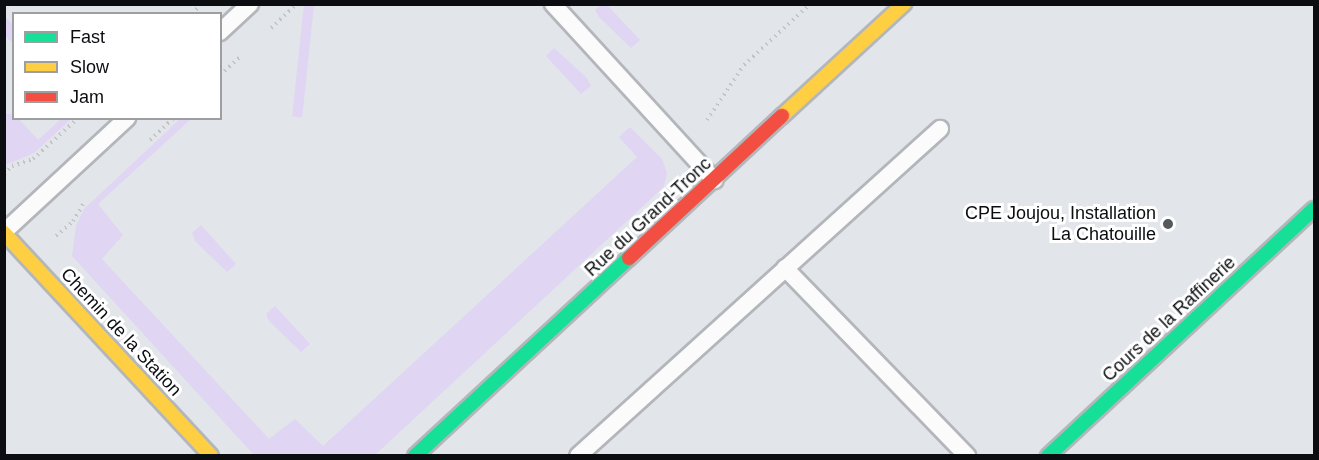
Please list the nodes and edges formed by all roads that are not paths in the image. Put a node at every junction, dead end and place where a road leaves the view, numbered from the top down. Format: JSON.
{"nodes":[{"id":1,"x":250,"y":4,"type":"edge"},
{"id":2,"x":553,"y":4,"type":"edge"},
{"id":3,"x":904,"y":4,"type":"edge"},
{"id":4,"x":222,"y":30,"type":"edge"},
{"id":5,"x":125,"y":120,"type":"edge"},
{"id":6,"x":940,"y":129,"type":"dead end"},
{"id":7,"x":714,"y":180,"type":"junction"},
{"id":8,"x":1314,"y":209,"type":"edge"},
{"id":9,"x":4,"y":232,"type":"edge"},
{"id":10,"x":785,"y":268,"type":"junction"},
{"id":11,"x":211,"y":456,"type":"edge"},
{"id":12,"x":416,"y":456,"type":"edge"},
{"id":13,"x":578,"y":456,"type":"edge"},
{"id":14,"x":967,"y":456,"type":"edge"},
{"id":15,"x":1048,"y":456,"type":"edge"}],
"edges":[{"from":1,"to":4,"type":"lane"},
{"from":2,"to":7,"type":"lane"},
{"from":3,"to":7,"type":"street","name":"Rue du Grand-Tronc"},
{"from":5,"to":9,"type":"lane"},
{"from":6,"to":10,"type":"lane"},
{"from":7,"to":12,"type":"street","name":"Rue du Grand-Tronc"},
{"from":8,"to":15,"type":"street","name":"Cours de la Raffinerie"},
{"from":9,"to":11,"type":"street","name":"Chemin de la Station"},
{"from":10,"to":13,"type":"lane"},
{"from":10,"to":14,"type":"lane"}]}
